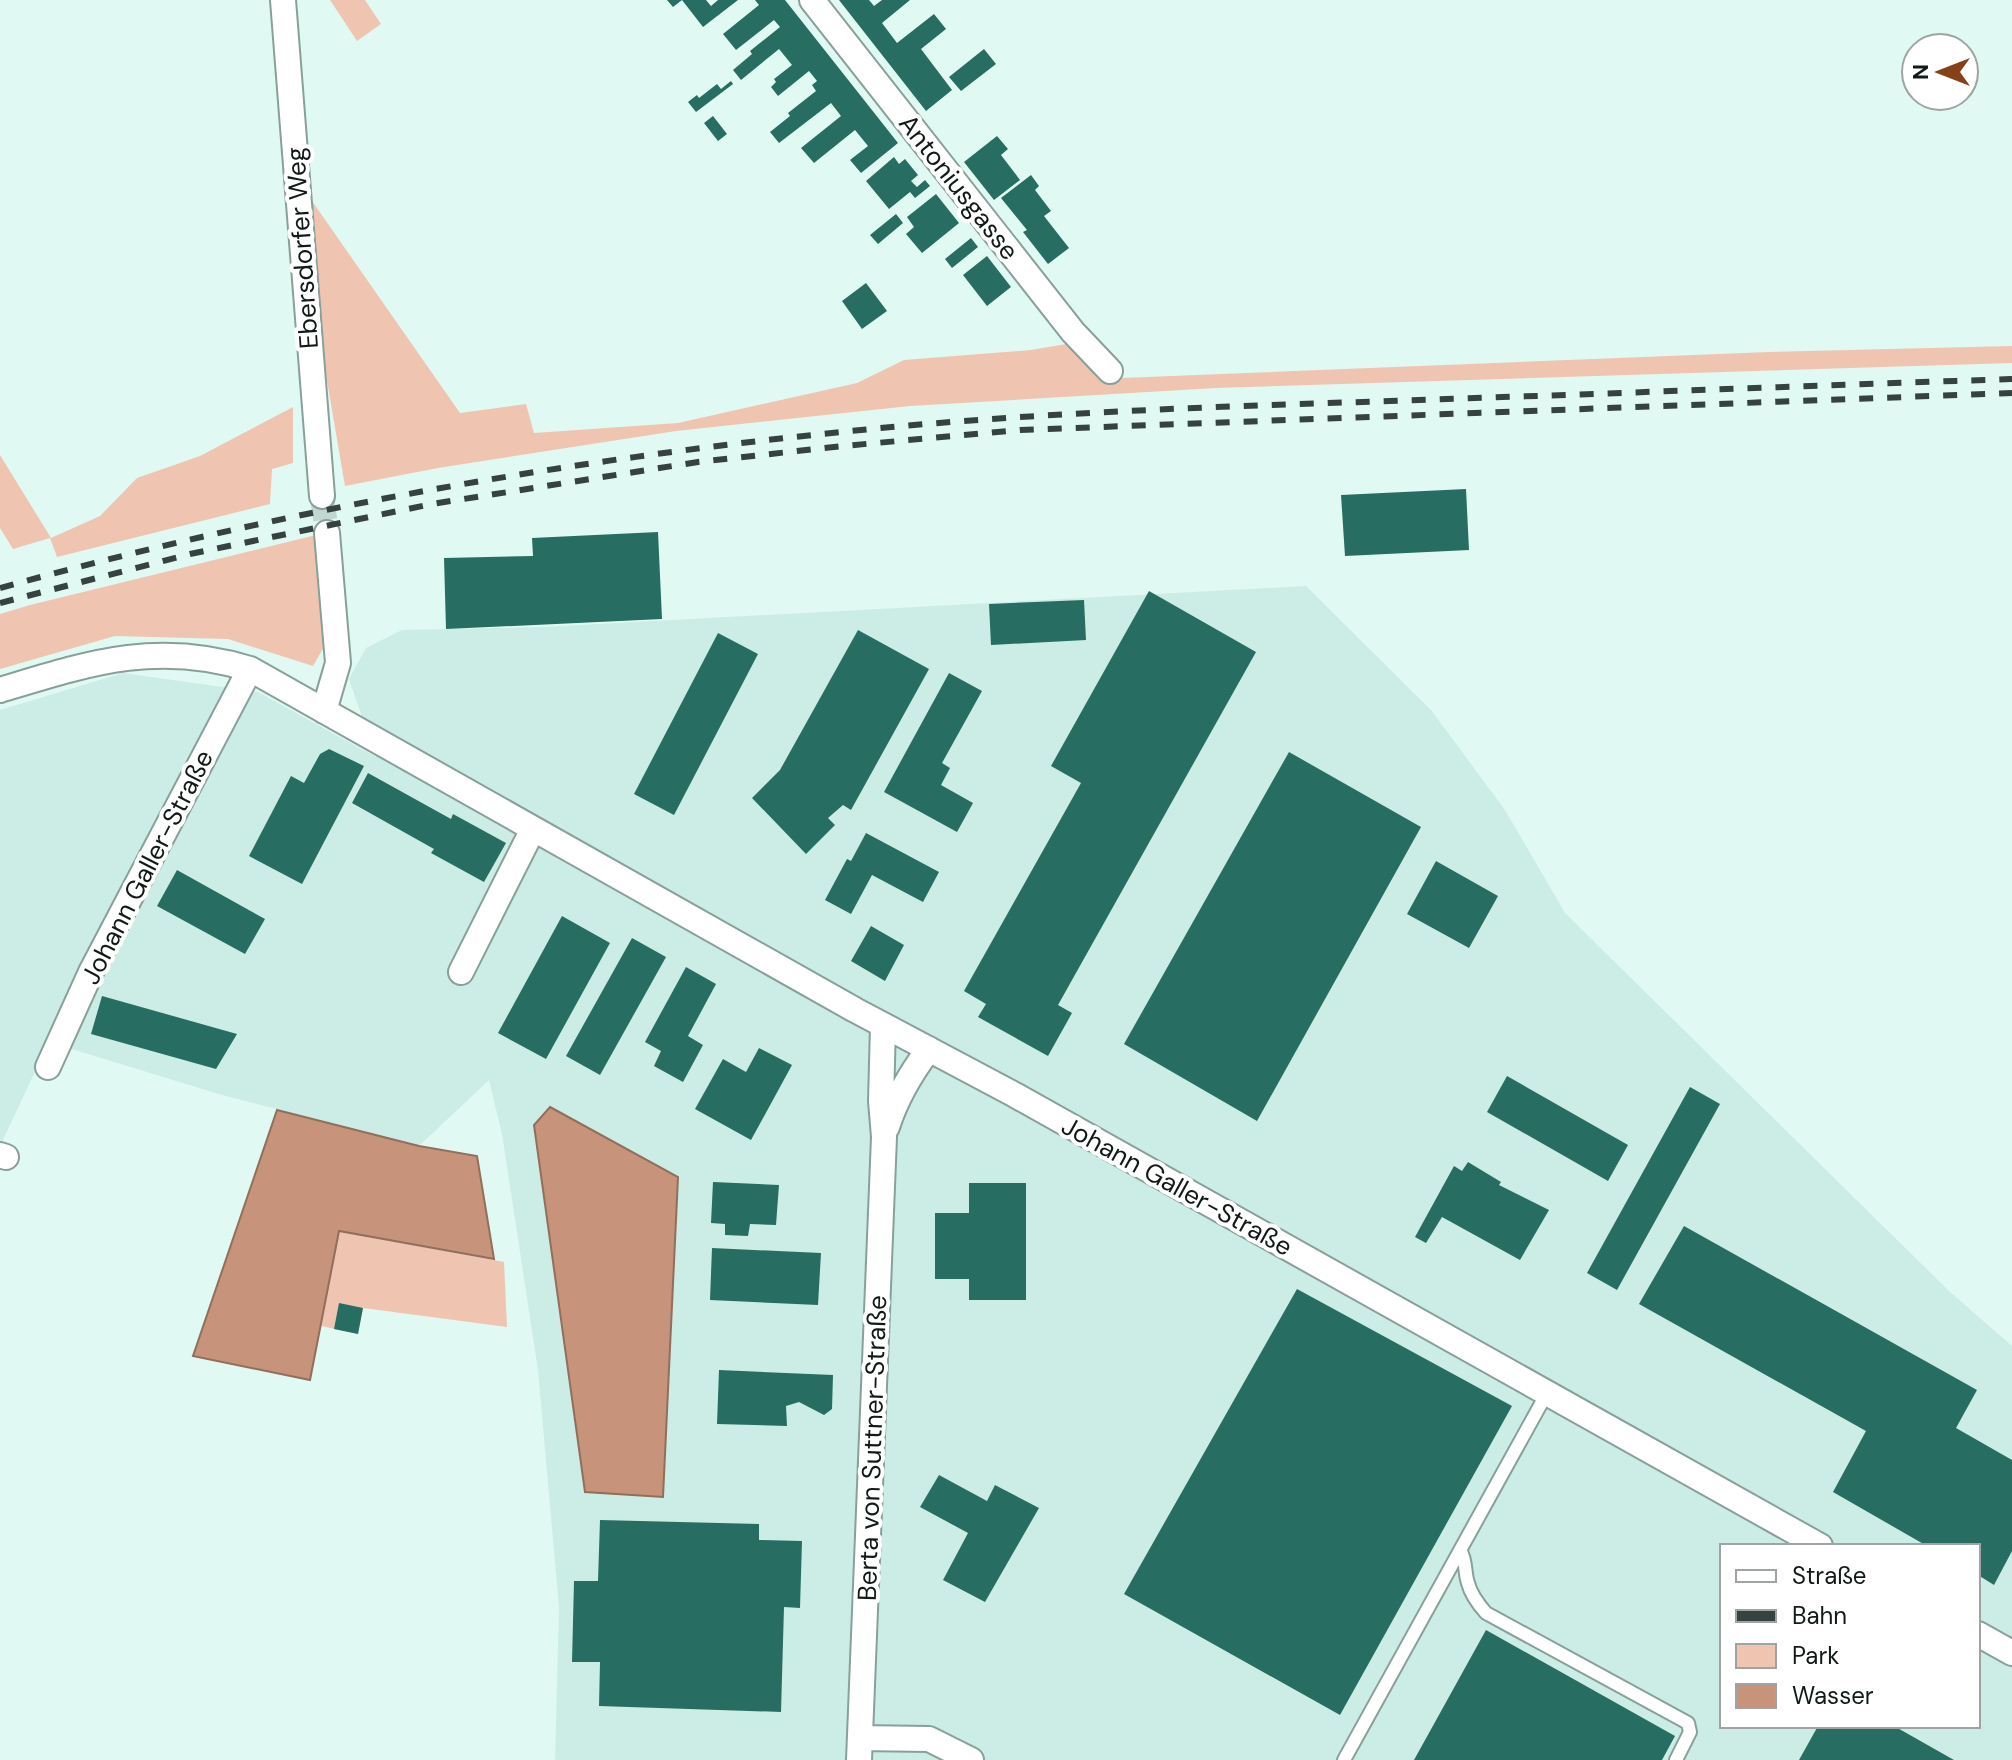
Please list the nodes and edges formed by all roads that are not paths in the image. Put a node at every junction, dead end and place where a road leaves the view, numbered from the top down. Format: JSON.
{"nodes":[{"id":1,"x":283,"y":0,"type":"edge"},
{"id":2,"x":812,"y":0,"type":"edge"},
{"id":3,"x":1110,"y":371,"type":"dead end"},
{"id":4,"x":322,"y":496,"type":"tunnel mouth"},
{"id":5,"x":327,"y":533,"type":"tunnel mouth"},
{"id":6,"x":250,"y":669,"type":"junction"},
{"id":7,"x":0,"y":690,"type":"edge"},
{"id":8,"x":324,"y":711,"type":"junction"},
{"id":9,"x":533,"y":829,"type":"junction"},
{"id":10,"x":461,"y":972,"type":"dead end"},
{"id":11,"x":883,"y":1025,"type":"junction"},
{"id":12,"x":929,"y":1049,"type":"junction"},
{"id":13,"x":48,"y":1067,"type":"dead end"},
{"id":14,"x":884,"y":1137,"type":"junction"},
{"id":15,"x":1547,"y":1393,"type":"junction"},
{"id":16,"x":1816,"y":1544,"type":"edge"},
{"id":17,"x":1460,"y":1550,"type":"junction"},
{"id":18,"x":1980,"y":1635,"type":"edge"},
{"id":19,"x":2012,"y":1653,"type":"edge"},
{"id":20,"x":859,"y":1749,"type":"edge"},
{"id":21,"x":971,"y":1760,"type":"edge"},
{"id":22,"x":1344,"y":1760,"type":"edge"},
{"id":23,"x":1676,"y":1760,"type":"edge"}],
"edges":[{"from":1,"to":4,"type":"street","name":"Ebersdorfer Weg"},
{"from":2,"to":3,"type":"street","name":"Antoniusgasse"},
{"from":5,"to":8,"type":"street"},
{"from":6,"to":7,"type":"street","name":"Johann Galler-Straße"},
{"from":6,"to":8,"type":"street","name":"Johann Galler-Straße"},
{"from":6,"to":13,"type":"street","name":"Johann Galler-Straße"},
{"from":8,"to":9,"type":"street","name":"Johann Galler-Straße"},
{"from":9,"to":10,"type":"street"},
{"from":9,"to":11,"type":"street","name":"Johann Galler-Straße"},
{"from":11,"to":12,"type":"street","name":"Johann Galler-Straße"},
{"from":11,"to":14,"type":"street","name":"Berta von Suttner-Straße"},
{"from":12,"to":14,"type":"street","name":"Berta von Suttner-Straße"},
{"from":12,"to":15,"type":"street","name":"Johann Galler-Straße"},
{"from":14,"to":20,"type":"street","name":"Berta von Suttner-Straße"},
{"from":15,"to":16,"type":"street","name":"Johann Galler-Straße"},
{"from":15,"to":17,"type":"lane"},
{"from":17,"to":22,"type":"lane"},
{"from":17,"to":23,"type":"lane"},
{"from":18,"to":19,"type":"street"},
{"from":20,"to":21,"type":"street"}]}
